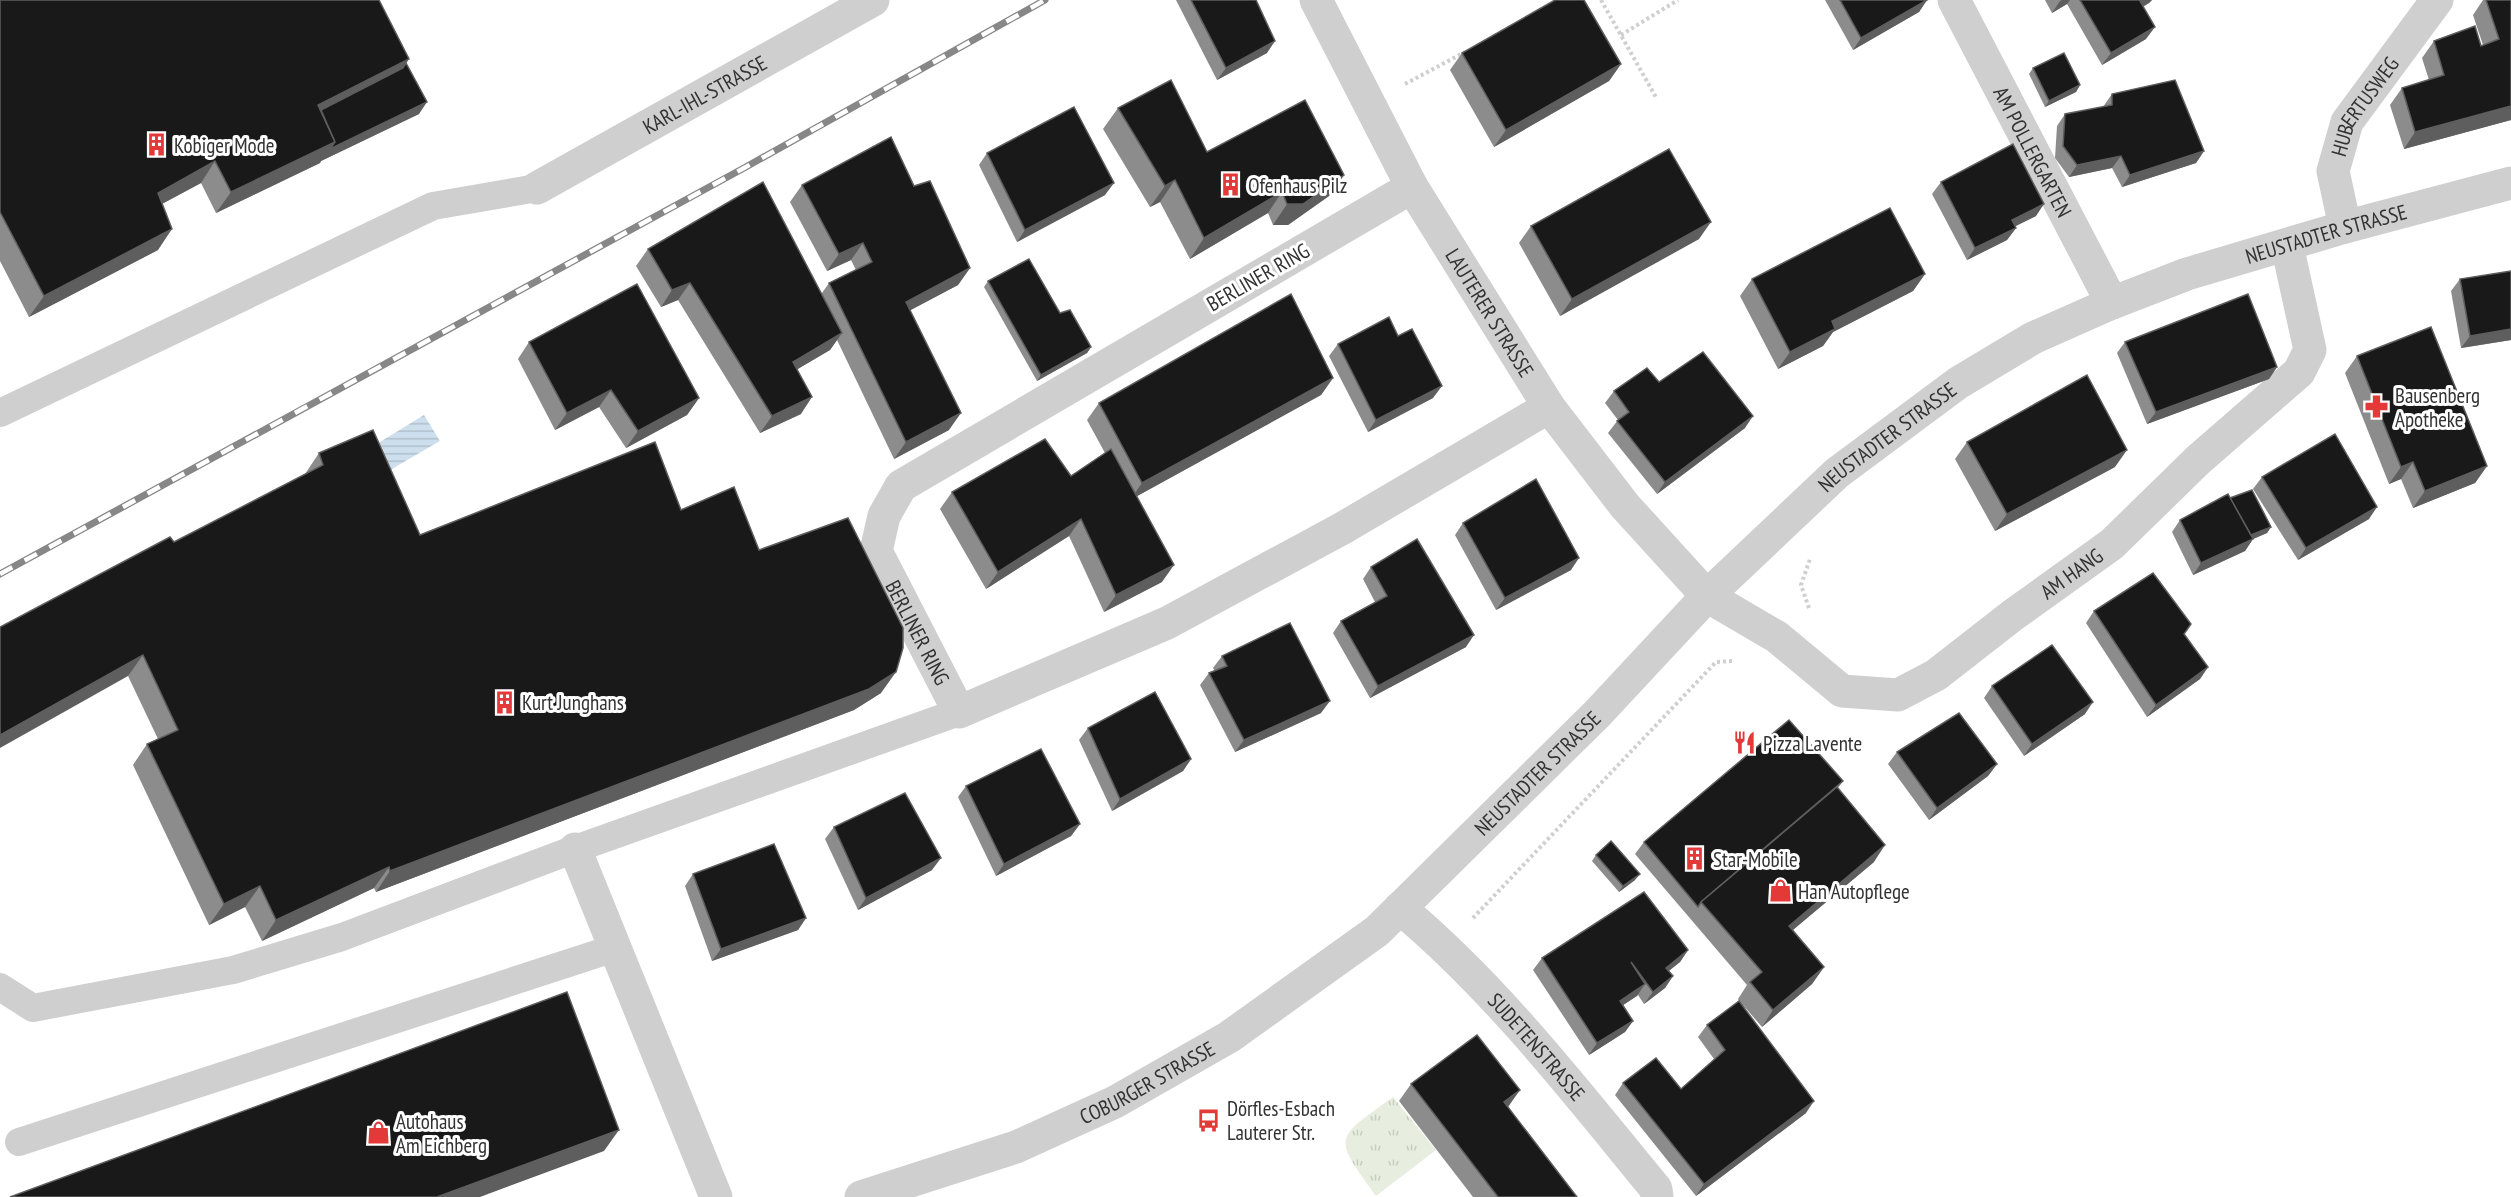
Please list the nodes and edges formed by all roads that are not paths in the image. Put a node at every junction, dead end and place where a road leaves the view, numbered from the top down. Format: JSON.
{"nodes":[{"id":1,"x":873,"y":0,"type":"edge"},
{"id":2,"x":1316,"y":0,"type":"edge"},
{"id":3,"x":1954,"y":0,"type":"edge"},
{"id":4,"x":2437,"y":0,"type":"edge"},
{"id":5,"x":2511,"y":183,"type":"edge"},
{"id":6,"x":1412,"y":187,"type":"junction"},
{"id":7,"x":537,"y":188,"type":"joint"},
{"id":8,"x":2345,"y":227,"type":"junction"},
{"id":9,"x":2287,"y":245,"type":"junction"},
{"id":10,"x":2112,"y":303,"type":"junction"},
{"id":11,"x":1549,"y":407,"type":"junction"},
{"id":12,"x":0,"y":413,"type":"edge"},
{"id":13,"x":1707,"y":596,"type":"junction"},
{"id":14,"x":959,"y":712,"type":"junction"},
{"id":15,"x":575,"y":849,"type":"junction"},
{"id":16,"x":1400,"y":908,"type":"junction"},
{"id":17,"x":615,"y":948,"type":"junction"},
{"id":18,"x":0,"y":987,"type":"edge"},
{"id":19,"x":19,"y":1142,"type":"dead end"},
{"id":20,"x":716,"y":1197,"type":"edge"},
{"id":21,"x":861,"y":1197,"type":"edge"},
{"id":22,"x":1657,"y":1197,"type":"edge"}],
"edges":[{"from":1,"to":7,"type":"street","name":"KARL-IHL-STRASSE"},
{"from":2,"to":6,"type":"street","name":"LAUTERER STRASSE"},
{"from":3,"to":10,"type":"street","name":"AM POLLERGARTEN"},
{"from":4,"to":8,"type":"street","name":"HUBERTUSWEG"},
{"from":5,"to":8,"type":"street","name":"NEUSTADTER STRASSE"},
{"from":6,"to":11,"type":"street","name":"LAUTERER STRASSE"},
{"from":6,"to":14,"type":"street","name":"BERLINER RING"},
{"from":7,"to":12,"type":"lane"},
{"from":8,"to":9,"type":"street","name":"NEUSTADTER STRASSE"},
{"from":9,"to":10,"type":"street","name":"NEUSTADTER STRASSE"},
{"from":9,"to":13,"type":"street","name":"AM HANG"},
{"from":10,"to":13,"type":"street","name":"NEUSTADTER STRASSE"},
{"from":11,"to":13,"type":"street","name":"LAUTERER STRASSE"},
{"from":11,"to":14,"type":"street"},
{"from":13,"to":16,"type":"street","name":"NEUSTADTER STRASSE"},
{"from":14,"to":15,"type":"lane"},
{"from":15,"to":17,"type":"street"},
{"from":15,"to":18,"type":"lane"},
{"from":16,"to":21,"type":"street","name":"COBURGER STRASSE"},
{"from":16,"to":22,"type":"street","name":"SUDETENSTRASSE"},
{"from":17,"to":19,"type":"lane"},
{"from":17,"to":20,"type":"street"}]}
